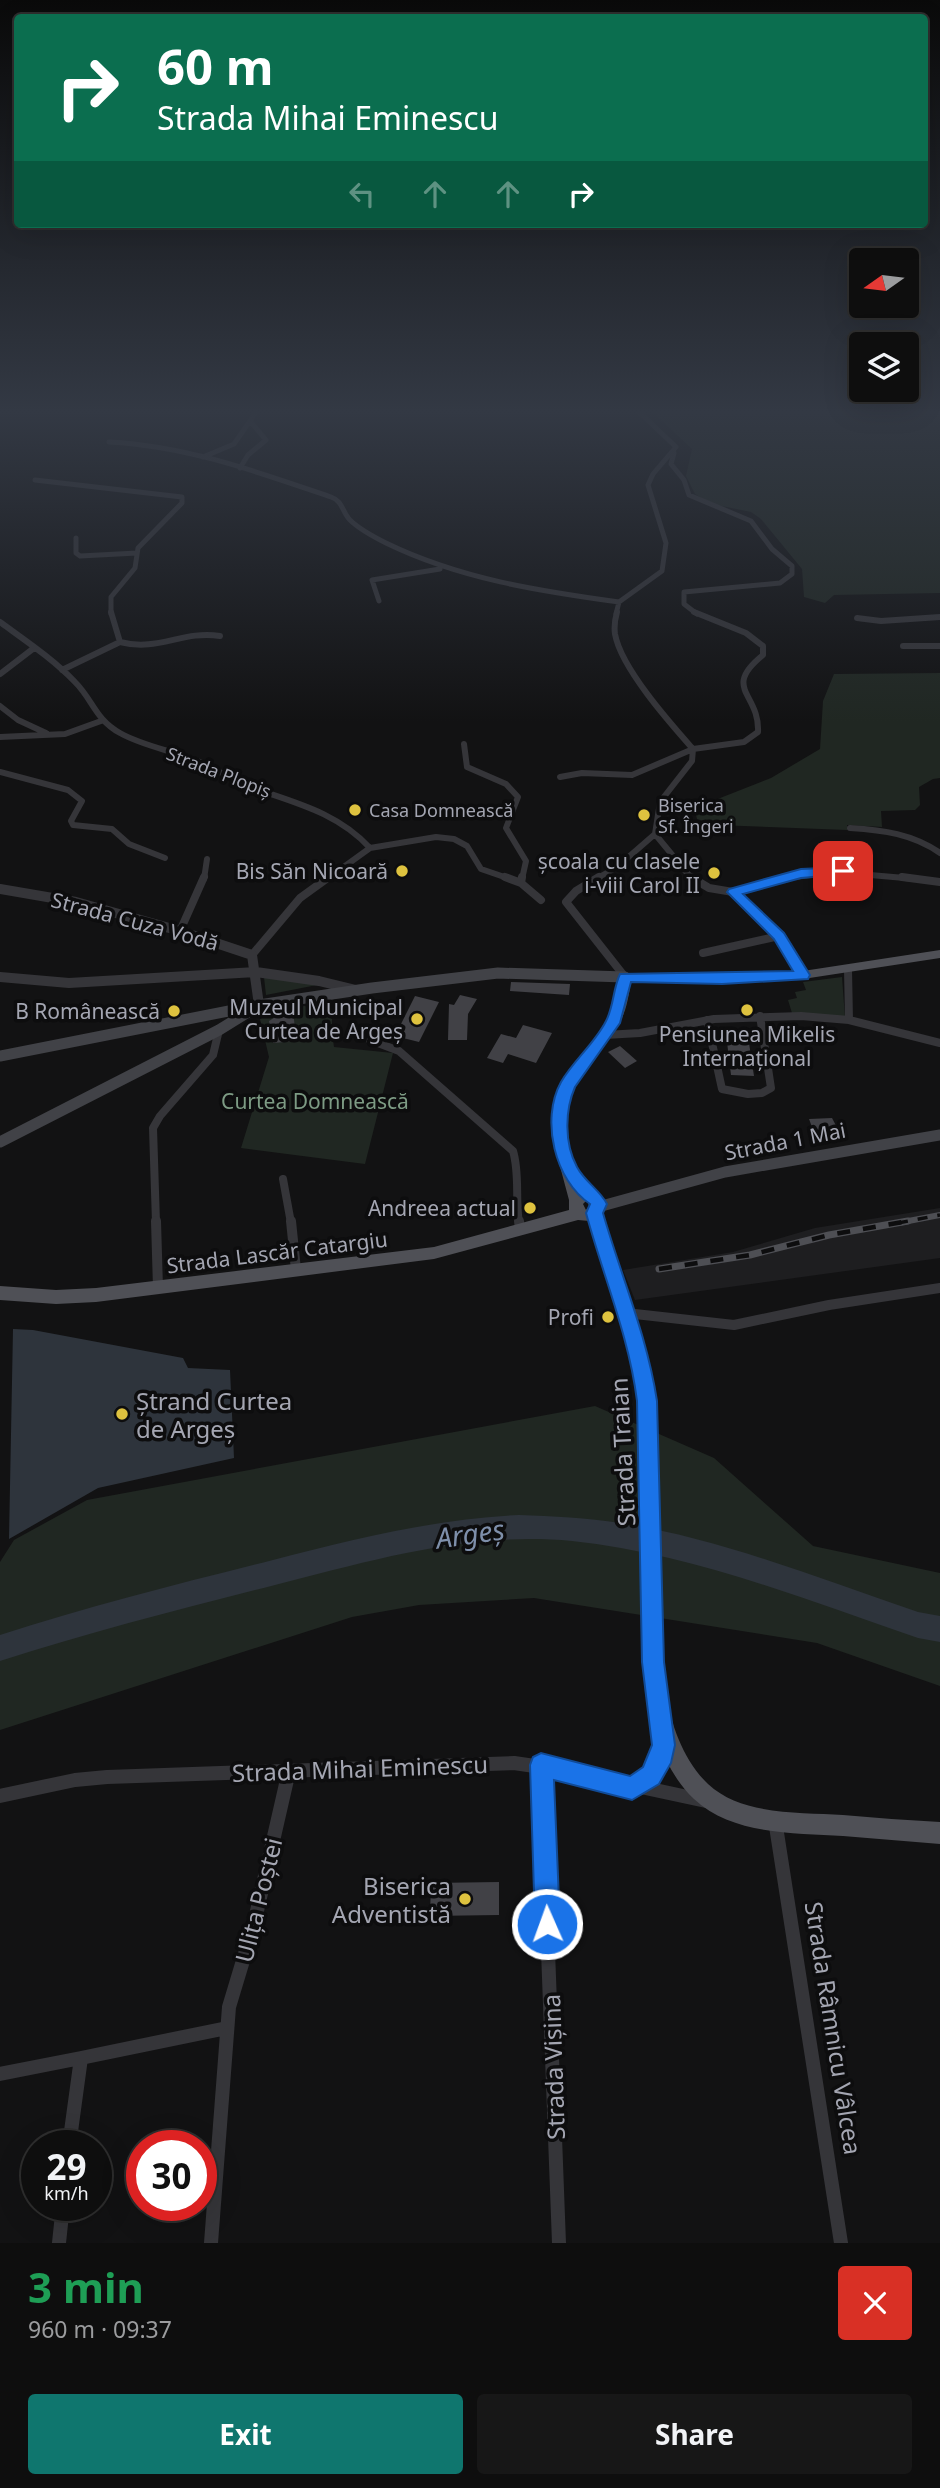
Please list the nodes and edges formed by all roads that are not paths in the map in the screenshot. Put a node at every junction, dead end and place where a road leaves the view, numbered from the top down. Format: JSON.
{"nodes":[{"id":1,"x":173,"y":513,"type":"edge"},
{"id":2,"x":344,"y":513,"type":"edge"},
{"id":3,"x":657,"y":513,"type":"edge"},
{"id":4,"x":736,"y":513,"type":"edge"},
{"id":5,"x":76,"y":538,"type":"dead end"},
{"id":6,"x":137,"y":553,"type":"junction"},
{"id":7,"x":445,"y":568,"type":"junction"},
{"id":8,"x":379,"y":601,"type":"dead end"},
{"id":9,"x":619,"y":602,"type":"junction"},
{"id":10,"x":940,"y":617,"type":"edge"},
{"id":11,"x":858,"y":618,"type":"dead end"},
{"id":12,"x":0,"y":622,"type":"edge"},
{"id":13,"x":220,"y":636,"type":"dead end"},
{"id":14,"x":120,"y":642,"type":"junction"},
{"id":15,"x":903,"y":646,"type":"dead end"},
{"id":16,"x":940,"y":646,"type":"edge"},
{"id":17,"x":34,"y":648,"type":"junction"},
{"id":18,"x":62,"y":670,"type":"junction"},
{"id":19,"x":0,"y":674,"type":"edge"},
{"id":20,"x":0,"y":706,"type":"edge"},
{"id":21,"x":101,"y":721,"type":"junction"},
{"id":22,"x":48,"y":734,"type":"junction"},
{"id":23,"x":0,"y":737,"type":"edge"},
{"id":24,"x":464,"y":744,"type":"dead end"},
{"id":25,"x":694,"y":750,"type":"junction"},
{"id":26,"x":0,"y":772,"type":"edge"},
{"id":27,"x":560,"y":777,"type":"dead end"},
{"id":28,"x":850,"y":828,"type":"dead end"},
{"id":29,"x":655,"y":834,"type":"junction"},
{"id":30,"x":370,"y":848,"type":"junction"},
{"id":31,"x":940,"y":853,"type":"edge"},
{"id":32,"x":165,"y":858,"type":"dead end"},
{"id":33,"x":206,"y":859,"type":"dead end"},
{"id":34,"x":940,"y":882,"type":"edge"},
{"id":35,"x":521,"y":883,"type":"junction"},
{"id":36,"x":0,"y":889,"type":"edge"},
{"id":37,"x":733,"y":892,"type":"junction"},
{"id":38,"x":541,"y":900,"type":"dead end"},
{"id":39,"x":180,"y":931,"type":"junction"},
{"id":40,"x":779,"y":936,"type":"junction"},
{"id":41,"x":703,"y":953,"type":"dead end"},
{"id":42,"x":940,"y":954,"type":"edge"},
{"id":43,"x":252,"y":955,"type":"junction"},
{"id":44,"x":848,"y":969,"type":"junction"},
{"id":45,"x":256,"y":972,"type":"junction"},
{"id":46,"x":803,"y":975,"type":"junction"},
{"id":47,"x":625,"y":977,"type":"junction"},
{"id":48,"x":0,"y":978,"type":"edge"},
{"id":49,"x":356,"y":990,"type":"junction"},
{"id":50,"x":259,"y":1005,"type":"junction"},
{"id":51,"x":760,"y":1016,"type":"junction"},
{"id":52,"x":707,"y":1020,"type":"junction"},
{"id":53,"x":849,"y":1020,"type":"junction"},
{"id":54,"x":219,"y":1030,"type":"junction"},
{"id":55,"x":605,"y":1035,"type":"junction"},
{"id":56,"x":370,"y":1040,"type":"dead end"},
{"id":57,"x":940,"y":1043,"type":"edge"},
{"id":58,"x":0,"y":1055,"type":"edge"},
{"id":59,"x":940,"y":1135,"type":"edge"},
{"id":60,"x":0,"y":1142,"type":"edge"},
{"id":61,"x":283,"y":1179,"type":"dead end"},
{"id":62,"x":586,"y":1205,"type":"junction"},
{"id":63,"x":520,"y":1229,"type":"junction"},
{"id":64,"x":296,"y":1270,"type":"junction"},
{"id":65,"x":158,"y":1288,"type":"junction"},
{"id":66,"x":940,"y":1288,"type":"edge"},
{"id":67,"x":0,"y":1293,"type":"edge"},
{"id":68,"x":626,"y":1313,"type":"junction"},
{"id":69,"x":663,"y":1729,"type":"junction"},
{"id":70,"x":541,"y":1765,"type":"junction"},
{"id":71,"x":289,"y":1771,"type":"junction"},
{"id":72,"x":632,"y":1788,"type":"junction"},
{"id":73,"x":0,"y":1796,"type":"edge"},
{"id":74,"x":717,"y":1803,"type":"junction"},
{"id":75,"x":775,"y":1820,"type":"junction"},
{"id":76,"x":940,"y":1833,"type":"edge"},
{"id":77,"x":228,"y":2028,"type":"junction"},
{"id":78,"x":81,"y":2058,"type":"junction"},
{"id":79,"x":0,"y":2074,"type":"edge"},
{"id":80,"x":71,"y":2130,"type":"edge"},
{"id":81,"x":61,"y":2221,"type":"edge"},
{"id":82,"x":59,"y":2243,"type":"edge"},
{"id":83,"x":211,"y":2243,"type":"edge"},
{"id":84,"x":559,"y":2243,"type":"edge"},
{"id":85,"x":841,"y":2243,"type":"edge"}],
"edges":[{"from":1,"to":6,"type":"street"},
{"from":2,"to":7,"type":"street"},
{"from":3,"to":9,"type":"street"},
{"from":4,"to":25,"type":"street"},
{"from":5,"to":6,"type":"street"},
{"from":6,"to":14,"type":"street"},
{"from":7,"to":8,"type":"street"},
{"from":7,"to":9,"type":"street"},
{"from":9,"to":25,"type":"street"},
{"from":10,"to":11,"type":"street"},
{"from":12,"to":17,"type":"street"},
{"from":13,"to":14,"type":"street"},
{"from":14,"to":18,"type":"street"},
{"from":15,"to":16,"type":"street"},
{"from":17,"to":18,"type":"street"},
{"from":17,"to":19,"type":"street"},
{"from":18,"to":21,"type":"street"},
{"from":20,"to":22,"type":"street"},
{"from":21,"to":22,"type":"street"},
{"from":21,"to":30,"type":"street","name":"Strada Plopiș"},
{"from":22,"to":23,"type":"street"},
{"from":24,"to":35,"type":"street"},
{"from":25,"to":27,"type":"street"},
{"from":25,"to":29,"type":"street"},
{"from":26,"to":32,"type":"street"},
{"from":28,"to":31,"type":"street"},
{"from":29,"to":37,"type":"street"},
{"from":29,"to":47,"type":"street"},
{"from":30,"to":35,"type":"street"},
{"from":30,"to":43,"type":"street"},
{"from":33,"to":39,"type":"street"},
{"from":34,"to":37,"type":"street"},
{"from":35,"to":38,"type":"street"},
{"from":36,"to":39,"type":"street","name":"Strada Cuza Vodă"},
{"from":37,"to":40,"type":"street"},
{"from":39,"to":43,"type":"street","name":"Strada Cuza Vodă"},
{"from":40,"to":41,"type":"street"},
{"from":40,"to":46,"type":"street"},
{"from":42,"to":44,"type":"main road"},
{"from":43,"to":45,"type":"street"},
{"from":44,"to":46,"type":"main road"},
{"from":44,"to":53,"type":"street"},
{"from":45,"to":48,"type":"street"},
{"from":45,"to":49,"type":"street"},
{"from":45,"to":50,"type":"street"},
{"from":46,"to":47,"type":"main road"},
{"from":47,"to":49,"type":"main road"},
{"from":47,"to":55,"type":"main road","name":"Strada Traian"},
{"from":49,"to":50,"type":"main road"},
{"from":50,"to":54,"type":"main road"},
{"from":50,"to":58,"type":"main road"},
{"from":51,"to":52,"type":"street"},
{"from":51,"to":52,"type":"street"},
{"from":51,"to":53,"type":"street"},
{"from":52,"to":55,"type":"street"},
{"from":53,"to":57,"type":"street"},
{"from":54,"to":60,"type":"main road"},
{"from":54,"to":65,"type":"street"},
{"from":55,"to":62,"type":"main road","name":"Strada Traian"},
{"from":56,"to":63,"type":"street"},
{"from":59,"to":62,"type":"main road","name":"Strada 1 Mai"},
{"from":61,"to":64,"type":"street"},
{"from":62,"to":63,"type":"main road","name":"Strada Lascăr Catargiu"},
{"from":62,"to":68,"type":"main road","name":"Strada Traian"},
{"from":63,"to":64,"type":"main road","name":"Strada Lascăr Catargiu"},
{"from":64,"to":65,"type":"main road","name":"Strada Lascăr Catargiu"},
{"from":65,"to":67,"type":"main road","name":"Strada Lascăr Catargiu"},
{"from":66,"to":68,"type":"street"},
{"from":68,"to":69,"type":"main road","name":"Strada Traian"},
{"from":69,"to":72,"type":"street"},
{"from":69,"to":74,"type":"main road"},
{"from":70,"to":71,"type":"street","name":"Strada Mihai Eminescu"},
{"from":70,"to":72,"type":"street","name":"Strada Mihai Eminescu"},
{"from":70,"to":84,"type":"street","name":"Strada Vișina"},
{"from":71,"to":73,"type":"street","name":"Strada Mihai Eminescu"},
{"from":71,"to":77,"type":"street","name":"Ulița Poștei"},
{"from":72,"to":74,"type":"street","name":"Strada Mihai Eminescu"},
{"from":74,"to":75,"type":"main road"},
{"from":75,"to":76,"type":"main road"},
{"from":75,"to":85,"type":"street","name":"Strada Râmnicu Vâlcea"},
{"from":77,"to":78,"type":"street"},
{"from":77,"to":83,"type":"street","name":"Ulița Poștei"},
{"from":78,"to":79,"type":"street"},
{"from":78,"to":80,"type":"street"},
{"from":81,"to":82,"type":"street"}]}
